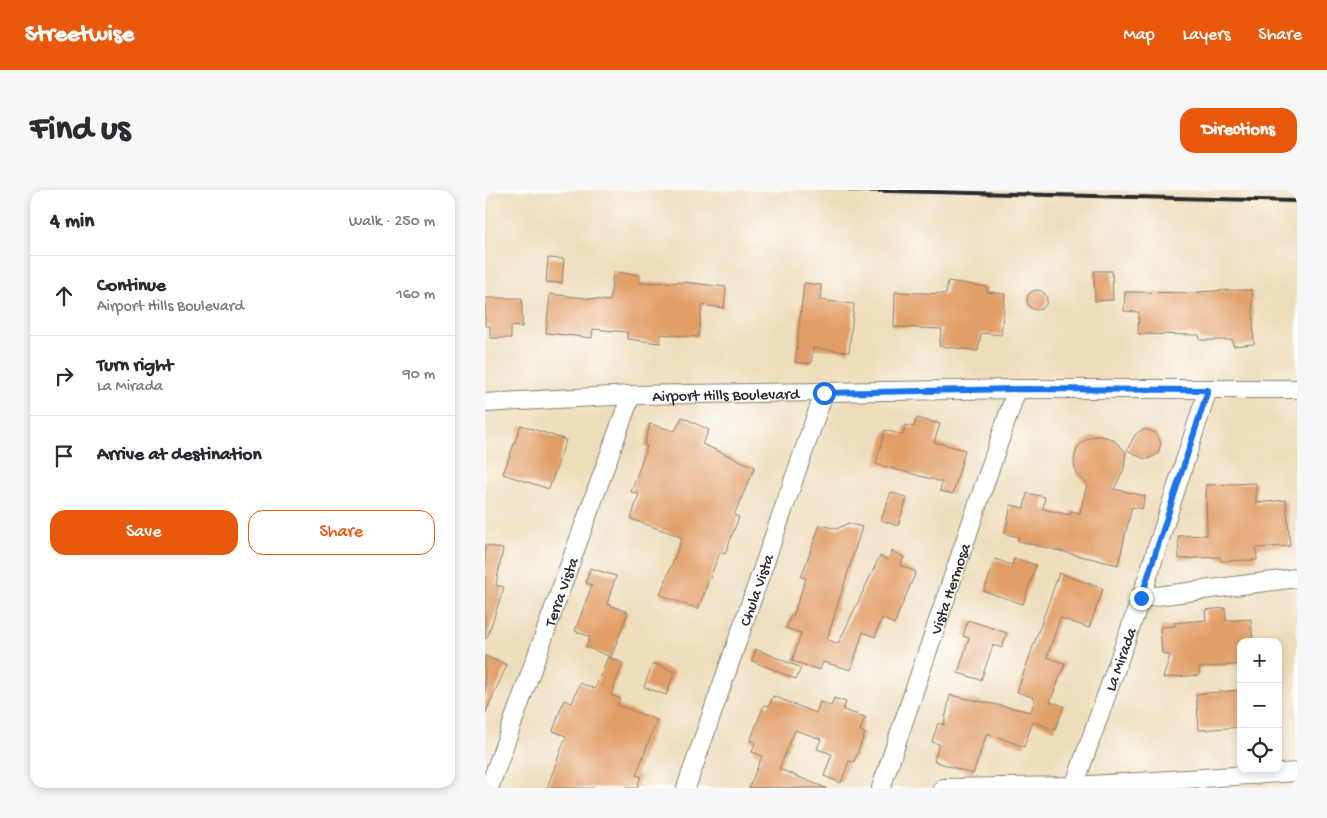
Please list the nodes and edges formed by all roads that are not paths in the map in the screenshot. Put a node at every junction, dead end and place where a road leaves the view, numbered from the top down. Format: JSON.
{"nodes":[{"id":1,"x":1017,"y":389,"type":"junction"},
{"id":2,"x":1208,"y":390,"type":"junction"},
{"id":3,"x":1297,"y":390,"type":"edge"},
{"id":4,"x":824,"y":393,"type":"junction"},
{"id":5,"x":631,"y":395,"type":"junction"},
{"id":6,"x":485,"y":402,"type":"edge"},
{"id":7,"x":1297,"y":578,"type":"edge"},
{"id":8,"x":1141,"y":598,"type":"junction"},
{"id":9,"x":1297,"y":772,"type":"edge"},
{"id":10,"x":1074,"y":786,"type":"junction"},
{"id":11,"x":489,"y":788,"type":"edge"},
{"id":12,"x":686,"y":788,"type":"edge"},
{"id":13,"x":881,"y":788,"type":"edge"},
{"id":14,"x":943,"y":788,"type":"edge"}],
"edges":[{"from":1,"to":2,"type":"street","name":"Airport Hills Boulevard"},
{"from":1,"to":4,"type":"street","name":"Airport Hills Boulevard"},
{"from":1,"to":13,"type":"street","name":"Vista Hermosa"},
{"from":2,"to":3,"type":"street","name":"Airport Hills Boulevard"},
{"from":2,"to":8,"type":"street","name":"La Mirada"},
{"from":4,"to":5,"type":"street","name":"Airport Hills Boulevard"},
{"from":4,"to":12,"type":"street","name":"Chula Vista"},
{"from":5,"to":6,"type":"street","name":"Airport Hills Boulevard"},
{"from":5,"to":11,"type":"street","name":"Terra Vista"},
{"from":7,"to":8,"type":"street"},
{"from":8,"to":10,"type":"street","name":"La Mirada"},
{"from":9,"to":10,"type":"street"},
{"from":10,"to":14,"type":"street"}]}
